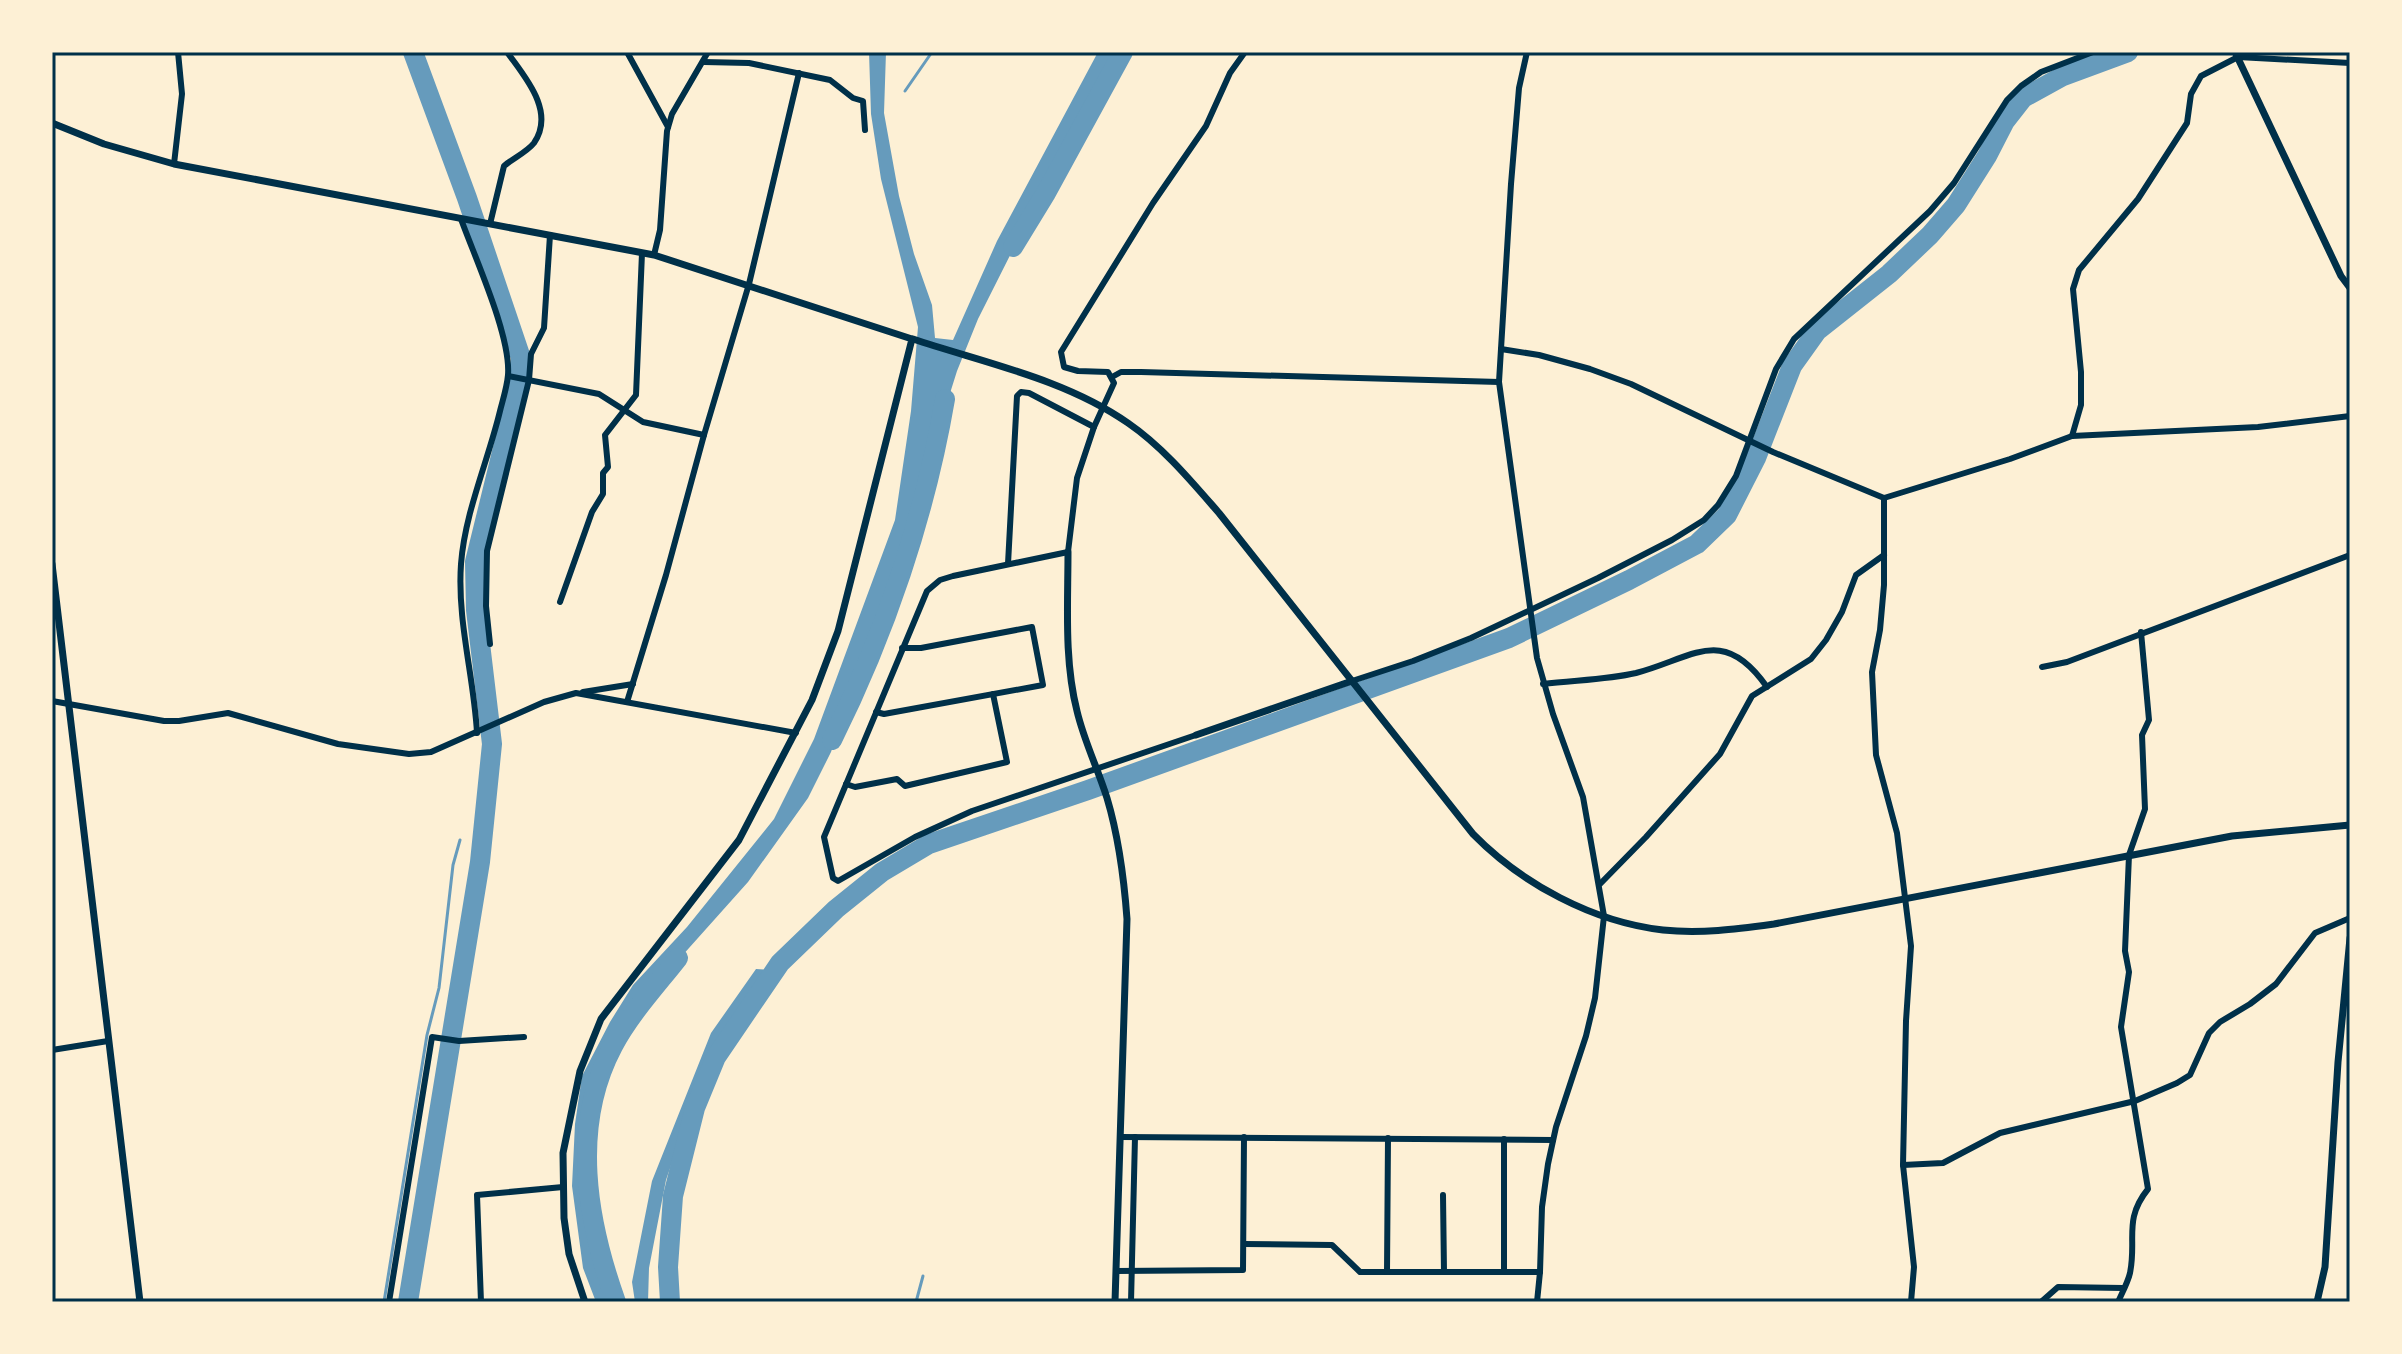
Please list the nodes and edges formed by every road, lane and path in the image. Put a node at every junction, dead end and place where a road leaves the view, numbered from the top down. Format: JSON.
{"nodes":[{"id":1,"x":178,"y":52,"type":"edge"},
{"id":2,"x":507,"y":52,"type":"edge"},
{"id":3,"x":627,"y":52,"type":"edge"},
{"id":4,"x":708,"y":52,"type":"edge"},
{"id":5,"x":1245,"y":52,"type":"edge"},
{"id":6,"x":1527,"y":52,"type":"edge"},
{"id":7,"x":2093,"y":52,"type":"edge"},
{"id":8,"x":2236,"y":54,"type":"edge"},
{"id":9,"x":704,"y":62,"type":"junction"},
{"id":10,"x":2350,"y":63,"type":"edge"},
{"id":11,"x":799,"y":73,"type":"junction"},
{"id":12,"x":52,"y":123,"type":"edge"},
{"id":13,"x":668,"y":127,"type":"junction"},
{"id":14,"x":865,"y":130,"type":"dead end"},
{"id":15,"x":174,"y":164,"type":"junction"},
{"id":16,"x":462,"y":219,"type":"junction"},
{"id":17,"x":487,"y":223,"type":"junction"},
{"id":18,"x":550,"y":235,"type":"junction"},
{"id":19,"x":642,"y":253,"type":"junction"},
{"id":20,"x":654,"y":255,"type":"junction"},
{"id":21,"x":749,"y":284,"type":"junction"},
{"id":22,"x":2350,"y":288,"type":"edge"},
{"id":23,"x":912,"y":339,"type":"junction"},
{"id":24,"x":1501,"y":349,"type":"junction"},
{"id":25,"x":509,"y":376,"type":"junction"},
{"id":26,"x":1112,"y":377,"type":"junction"},
{"id":27,"x":528,"y":380,"type":"junction"},
{"id":28,"x":1499,"y":382,"type":"junction"},
{"id":29,"x":1102,"y":408,"type":"junction"},
{"id":30,"x":625,"y":411,"type":"junction"},
{"id":31,"x":2350,"y":416,"type":"edge"},
{"id":32,"x":1094,"y":427,"type":"junction"},
{"id":33,"x":704,"y":435,"type":"junction"},
{"id":34,"x":2072,"y":436,"type":"junction"},
{"id":35,"x":1750,"y":441,"type":"junction"},
{"id":36,"x":1884,"y":498,"type":"junction"},
{"id":37,"x":1068,"y":552,"type":"junction"},
{"id":38,"x":1884,"y":555,"type":"junction"},
{"id":39,"x":2350,"y":555,"type":"edge"},
{"id":40,"x":52,"y":564,"type":"edge"},
{"id":41,"x":1008,"y":564,"type":"junction"},
{"id":42,"x":560,"y":602,"type":"dead end"},
{"id":43,"x":1530,"y":613,"type":"junction"},
{"id":44,"x":2141,"y":632,"type":"junction"},
{"id":45,"x":490,"y":644,"type":"dead end"},
{"id":46,"x":902,"y":648,"type":"junction"},
{"id":47,"x":2042,"y":667,"type":"dead end"},
{"id":48,"x":1353,"y":682,"type":"junction"},
{"id":49,"x":633,"y":684,"type":"junction"},
{"id":50,"x":1543,"y":684,"type":"junction"},
{"id":51,"x":1767,"y":687,"type":"junction"},
{"id":52,"x":576,"y":693,"type":"junction"},
{"id":53,"x":993,"y":694,"type":"junction"},
{"id":54,"x":52,"y":701,"type":"edge"},
{"id":55,"x":627,"y":702,"type":"junction"},
{"id":56,"x":69,"y":706,"type":"junction"},
{"id":57,"x":876,"y":712,"type":"junction"},
{"id":58,"x":478,"y":733,"type":"junction"},
{"id":59,"x":796,"y":733,"type":"junction"},
{"id":60,"x":1196,"y":735,"type":"joint"},
{"id":61,"x":1097,"y":771,"type":"junction"},
{"id":62,"x":846,"y":784,"type":"junction"},
{"id":63,"x":2350,"y":825,"type":"edge"},
{"id":64,"x":2129,"y":855,"type":"junction"},
{"id":65,"x":1600,"y":884,"type":"junction"},
{"id":66,"x":1903,"y":899,"type":"junction"},
{"id":67,"x":1604,"y":916,"type":"junction"},
{"id":68,"x":2350,"y":918,"type":"edge"},
{"id":69,"x":2350,"y":938,"type":"edge"},
{"id":70,"x":524,"y":1037,"type":"dead end"},
{"id":71,"x":108,"y":1041,"type":"junction"},
{"id":72,"x":52,"y":1050,"type":"edge"},
{"id":73,"x":2135,"y":1101,"type":"junction"},
{"id":74,"x":1121,"y":1137,"type":"junction"},
{"id":75,"x":1135,"y":1137,"type":"junction"},
{"id":76,"x":1244,"y":1137,"type":"junction"},
{"id":77,"x":1388,"y":1138,"type":"junction"},
{"id":78,"x":1504,"y":1139,"type":"junction"},
{"id":79,"x":1553,"y":1140,"type":"junction"},
{"id":80,"x":1903,"y":1165,"type":"junction"},
{"id":81,"x":563,"y":1187,"type":"junction"},
{"id":82,"x":1443,"y":1195,"type":"dead end"},
{"id":83,"x":1244,"y":1244,"type":"junction"},
{"id":84,"x":1116,"y":1271,"type":"junction"},
{"id":85,"x":1132,"y":1271,"type":"junction"},
{"id":86,"x":1387,"y":1272,"type":"junction"},
{"id":87,"x":1444,"y":1272,"type":"junction"},
{"id":88,"x":1504,"y":1272,"type":"junction"},
{"id":89,"x":1540,"y":1272,"type":"junction"},
{"id":90,"x":2123,"y":1288,"type":"junction"},
{"id":91,"x":140,"y":1302,"type":"edge"},
{"id":92,"x":389,"y":1302,"type":"edge"},
{"id":93,"x":481,"y":1302,"type":"edge"},
{"id":94,"x":585,"y":1302,"type":"edge"},
{"id":95,"x":1115,"y":1302,"type":"edge"},
{"id":96,"x":1131,"y":1302,"type":"edge"},
{"id":97,"x":1537,"y":1302,"type":"edge"},
{"id":98,"x":1911,"y":1302,"type":"edge"},
{"id":99,"x":2041,"y":1302,"type":"edge"},
{"id":100,"x":2118,"y":1302,"type":"edge"},
{"id":101,"x":2317,"y":1302,"type":"edge"}],
"edges":[{"from":1,"to":15,"type":"street"},
{"from":2,"to":17,"type":"street"},
{"from":3,"to":13,"type":"street"},
{"from":4,"to":9,"type":"street"},
{"from":5,"to":26,"type":"street"},
{"from":6,"to":24,"type":"street"},
{"from":7,"to":35,"type":"street"},
{"from":8,"to":10,"type":"street"},
{"from":8,"to":22,"type":"street"},
{"from":8,"to":34,"type":"street"},
{"from":9,"to":11,"type":"street"},
{"from":9,"to":13,"type":"street"},
{"from":11,"to":14,"type":"street"},
{"from":11,"to":21,"type":"street"},
{"from":12,"to":15,"type":"street"},
{"from":13,"to":20,"type":"street"},
{"from":15,"to":16,"type":"street"},
{"from":16,"to":17,"type":"street"},
{"from":16,"to":25,"type":"street"},
{"from":17,"to":18,"type":"street"},
{"from":18,"to":19,"type":"street"},
{"from":18,"to":27,"type":"street"},
{"from":19,"to":20,"type":"street"},
{"from":19,"to":30,"type":"street"},
{"from":20,"to":21,"type":"street"},
{"from":21,"to":23,"type":"street"},
{"from":21,"to":33,"type":"street"},
{"from":23,"to":29,"type":"street"},
{"from":23,"to":59,"type":"street"},
{"from":24,"to":28,"type":"street"},
{"from":24,"to":35,"type":"street"},
{"from":25,"to":27,"type":"street"},
{"from":25,"to":58,"type":"street"},
{"from":26,"to":28,"type":"street"},
{"from":26,"to":29,"type":"street"},
{"from":27,"to":30,"type":"street"},
{"from":27,"to":45,"type":"street"},
{"from":28,"to":43,"type":"street"},
{"from":29,"to":32,"type":"street"},
{"from":29,"to":48,"type":"street"},
{"from":30,"to":33,"type":"street"},
{"from":30,"to":42,"type":"street"},
{"from":31,"to":34,"type":"street"},
{"from":32,"to":37,"type":"street"},
{"from":32,"to":41,"type":"street"},
{"from":33,"to":49,"type":"street"},
{"from":34,"to":36,"type":"street"},
{"from":35,"to":36,"type":"street"},
{"from":35,"to":43,"type":"street"},
{"from":36,"to":38,"type":"street"},
{"from":37,"to":41,"type":"street"},
{"from":37,"to":61,"type":"street"},
{"from":38,"to":51,"type":"street"},
{"from":38,"to":66,"type":"street"},
{"from":39,"to":44,"type":"street"},
{"from":40,"to":56,"type":"street"},
{"from":41,"to":46,"type":"street"},
{"from":43,"to":48,"type":"street"},
{"from":43,"to":50,"type":"street"},
{"from":44,"to":47,"type":"street"},
{"from":44,"to":64,"type":"street"},
{"from":46,"to":53,"type":"street"},
{"from":46,"to":57,"type":"street"},
{"from":48,"to":60,"type":"street"},
{"from":48,"to":67,"type":"street"},
{"from":49,"to":52,"type":"street"},
{"from":49,"to":55,"type":"street"},
{"from":50,"to":51,"type":"street"},
{"from":50,"to":65,"type":"street"},
{"from":51,"to":65,"type":"street"},
{"from":52,"to":55,"type":"street"},
{"from":52,"to":58,"type":"street"},
{"from":53,"to":57,"type":"street"},
{"from":53,"to":62,"type":"street"},
{"from":54,"to":56,"type":"street"},
{"from":55,"to":59,"type":"street"},
{"from":56,"to":58,"type":"street"},
{"from":56,"to":71,"type":"street"},
{"from":57,"to":62,"type":"street"},
{"from":59,"to":81,"type":"street"},
{"from":60,"to":61,"type":"street"},
{"from":61,"to":62,"type":"street"},
{"from":61,"to":74,"type":"street"},
{"from":63,"to":64,"type":"street"},
{"from":64,"to":66,"type":"street"},
{"from":64,"to":73,"type":"street"},
{"from":65,"to":67,"type":"street"},
{"from":66,"to":67,"type":"street"},
{"from":66,"to":80,"type":"street"},
{"from":67,"to":79,"type":"street"},
{"from":68,"to":73,"type":"street"},
{"from":69,"to":101,"type":"street"},
{"from":70,"to":92,"type":"street"},
{"from":71,"to":72,"type":"street"},
{"from":71,"to":91,"type":"street"},
{"from":73,"to":80,"type":"street"},
{"from":73,"to":90,"type":"street"},
{"from":74,"to":75,"type":"street"},
{"from":74,"to":84,"type":"street"},
{"from":75,"to":76,"type":"street"},
{"from":75,"to":85,"type":"street"},
{"from":76,"to":77,"type":"street"},
{"from":76,"to":83,"type":"street"},
{"from":77,"to":78,"type":"street"},
{"from":77,"to":86,"type":"street"},
{"from":78,"to":79,"type":"street"},
{"from":78,"to":88,"type":"street"},
{"from":79,"to":89,"type":"street"},
{"from":80,"to":98,"type":"street"},
{"from":81,"to":93,"type":"street"},
{"from":81,"to":94,"type":"street"},
{"from":82,"to":87,"type":"street"},
{"from":83,"to":85,"type":"street"},
{"from":83,"to":86,"type":"street"},
{"from":84,"to":85,"type":"street"},
{"from":84,"to":95,"type":"street"},
{"from":85,"to":96,"type":"street"},
{"from":86,"to":87,"type":"street"},
{"from":87,"to":88,"type":"street"},
{"from":88,"to":89,"type":"street"},
{"from":89,"to":97,"type":"street"},
{"from":90,"to":99,"type":"street"},
{"from":90,"to":100,"type":"street"}]}
